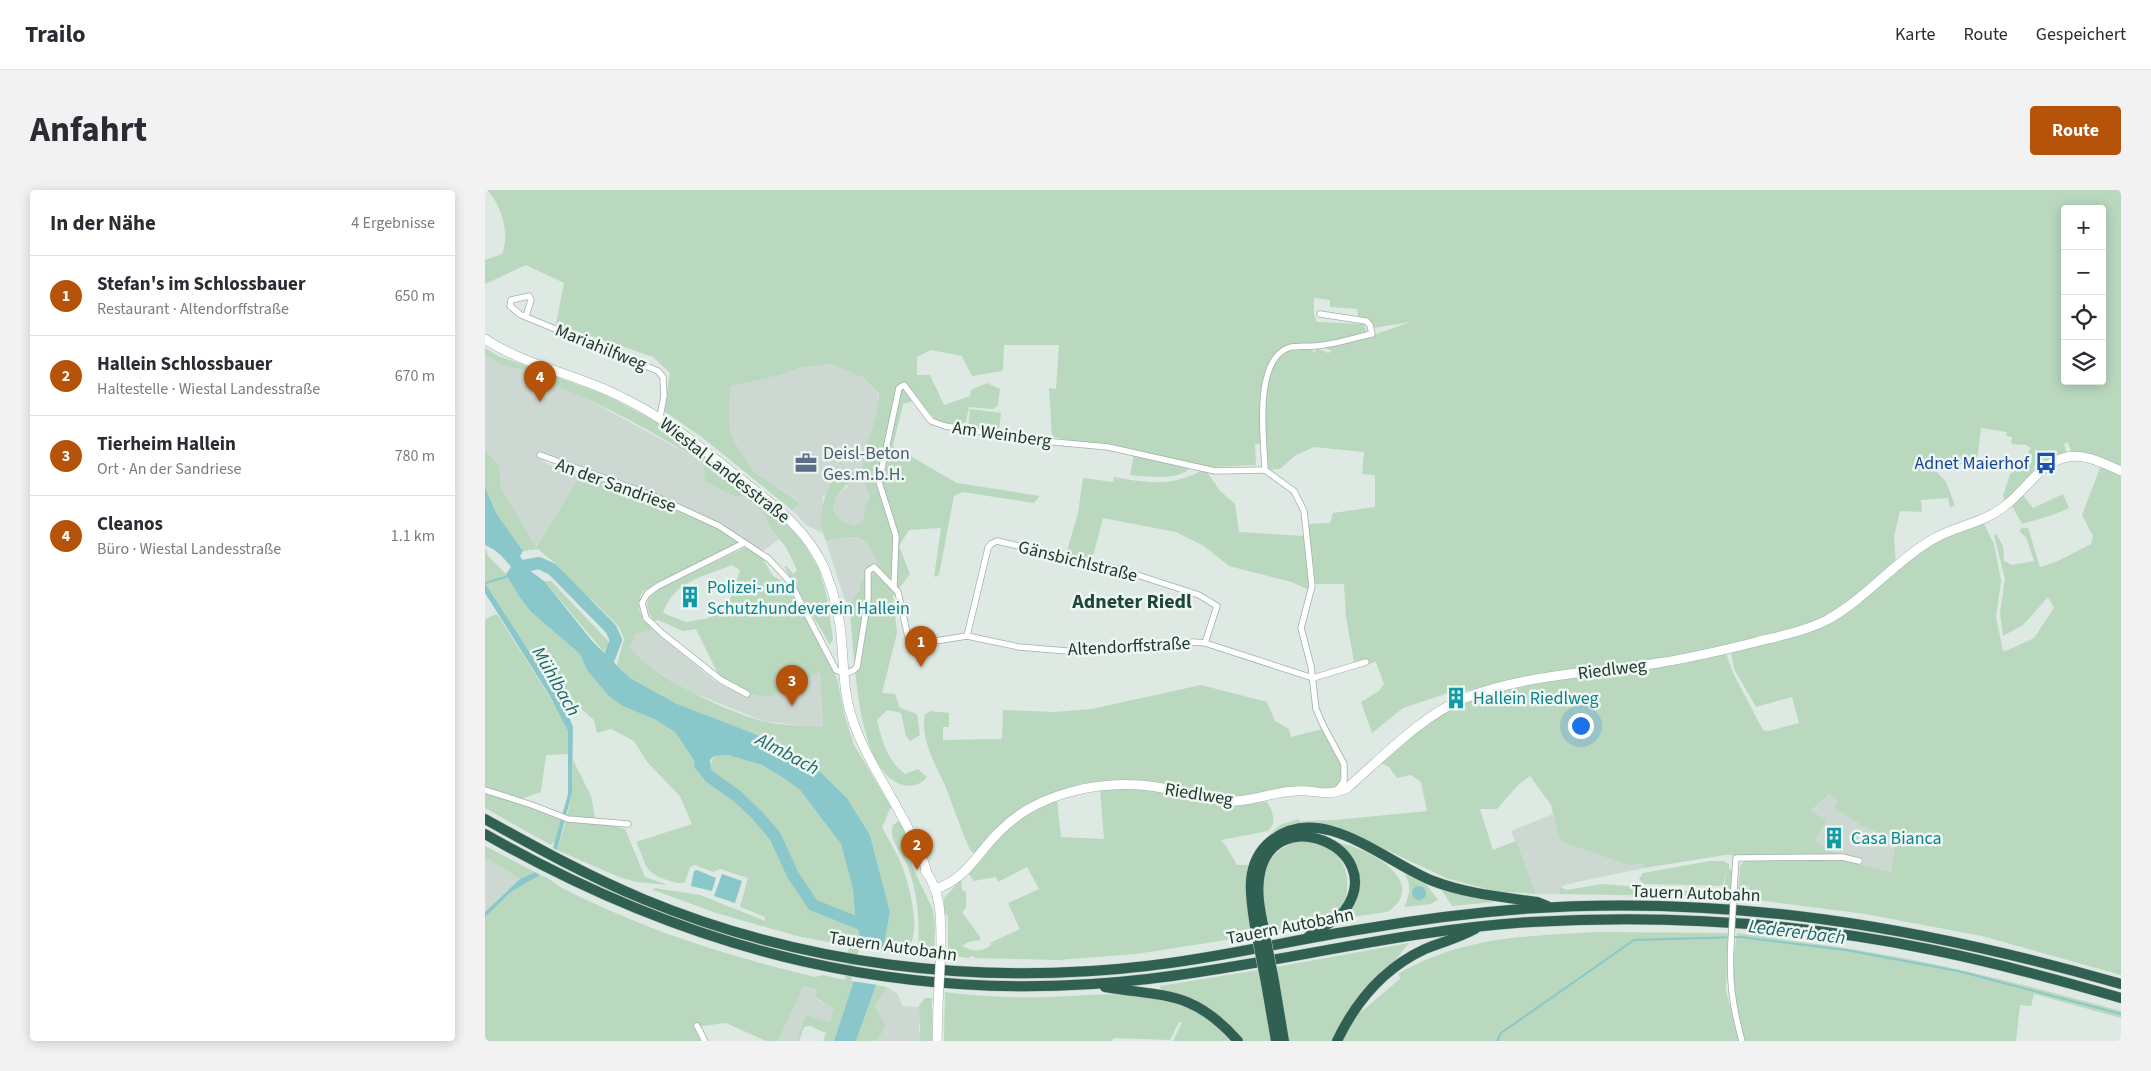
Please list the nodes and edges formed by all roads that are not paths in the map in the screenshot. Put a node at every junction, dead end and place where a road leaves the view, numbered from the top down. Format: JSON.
{"nodes":[{"id":1,"x":1320,"y":314,"type":"dead end"},
{"id":2,"x":525,"y":316,"type":"dead end"},
{"id":3,"x":485,"y":339,"type":"edge"},
{"id":4,"x":660,"y":417,"type":"junction"},
{"id":5,"x":540,"y":455,"type":"dead end"},
{"id":6,"x":1265,"y":470,"type":"junction"},
{"id":7,"x":2121,"y":471,"type":"edge"},
{"id":8,"x":744,"y":543,"type":"junction"},
{"id":9,"x":894,"y":586,"type":"junction"},
{"id":10,"x":967,"y":636,"type":"junction"},
{"id":11,"x":1205,"y":643,"type":"junction"},
{"id":12,"x":1366,"y":662,"type":"dead end"},
{"id":13,"x":842,"y":674,"type":"junction"},
{"id":14,"x":1313,"y":678,"type":"junction"},
{"id":15,"x":747,"y":694,"type":"dead end"},
{"id":16,"x":485,"y":790,"type":"edge"},
{"id":17,"x":1333,"y":794,"type":"junction"},
{"id":18,"x":485,"y":819,"type":"edge"},
{"id":19,"x":628,"y":824,"type":"dead end"},
{"id":20,"x":485,"y":834,"type":"edge"},
{"id":21,"x":1859,"y":861,"type":"dead end"},
{"id":22,"x":935,"y":889,"type":"junction"},
{"id":23,"x":1551,"y":908,"type":"junction"},
{"id":24,"x":1259,"y":925,"type":"junction"},
{"id":25,"x":1480,"y":926,"type":"junction"},
{"id":26,"x":1305,"y":939,"type":"junction"},
{"id":27,"x":1270,"y":982,"type":"junction"},
{"id":28,"x":1092,"y":984,"type":"junction"},
{"id":29,"x":2121,"y":984,"type":"edge"},
{"id":30,"x":2121,"y":998,"type":"edge"},
{"id":31,"x":697,"y":1026,"type":"dead end"},
{"id":32,"x":705,"y":1041,"type":"edge"},
{"id":33,"x":937,"y":1041,"type":"edge"},
{"id":34,"x":1238,"y":1041,"type":"edge"},
{"id":35,"x":1276,"y":1041,"type":"edge"},
{"id":36,"x":1284,"y":1041,"type":"edge"},
{"id":37,"x":1337,"y":1041,"type":"edge"},
{"id":38,"x":1742,"y":1041,"type":"edge"}],
"edges":[{"from":1,"to":6,"type":"street"},
{"from":2,"to":4,"type":"street","name":"Mariahilfweg"},
{"from":3,"to":4,"type":"street","name":"Wiestal Landesstraße"},
{"from":4,"to":13,"type":"street","name":"Wiestal Landesstraße"},
{"from":5,"to":8,"type":"street","name":"An der Sandriese"},
{"from":6,"to":9,"type":"street","name":"Am Weinberg"},
{"from":6,"to":14,"type":"street"},
{"from":7,"to":17,"type":"street","name":"Riedlweg"},
{"from":8,"to":13,"type":"street","name":"An der Sandriese"},
{"from":8,"to":15,"type":"street"},
{"from":9,"to":10,"type":"street","name":"Altendorffstraße"},
{"from":9,"to":13,"type":"street"},
{"from":10,"to":11,"type":"street","name":"Altendorffstraße"},
{"from":10,"to":11,"type":"street","name":"Gänsbichlstraße"},
{"from":11,"to":14,"type":"street","name":"Altendorffstraße"},
{"from":12,"to":14,"type":"street"},
{"from":13,"to":22,"type":"street","name":"Wiestal Landesstraße"},
{"from":14,"to":17,"type":"street"},
{"from":16,"to":19,"type":"street"},
{"from":17,"to":22,"type":"street","name":"Riedlweg"},
{"from":18,"to":26,"type":"highway","name":"Tauern Autobahn"},
{"from":20,"to":28,"type":"highway","name":"Tauern Autobahn"},
{"from":21,"to":38,"type":"street","bridge":true},
{"from":22,"to":33,"type":"street","name":"Wiestal Landesstraße","bridge":true},
{"from":23,"to":24,"type":"highway"},
{"from":23,"to":26,"type":"highway","name":"Tauern Autobahn"},
{"from":23,"to":29,"type":"highway","name":"Tauern Autobahn"},
{"from":24,"to":26,"type":"highway"},
{"from":24,"to":27,"type":"highway","bridge":true},
{"from":25,"to":28,"type":"highway","name":"Tauern Autobahn"},
{"from":25,"to":30,"type":"highway","name":"Tauern Autobahn"},
{"from":25,"to":37,"type":"highway"},
{"from":27,"to":35,"type":"highway"},
{"from":27,"to":36,"type":"highway"},
{"from":28,"to":34,"type":"highway"},
{"from":31,"to":32,"type":"street"}]}
